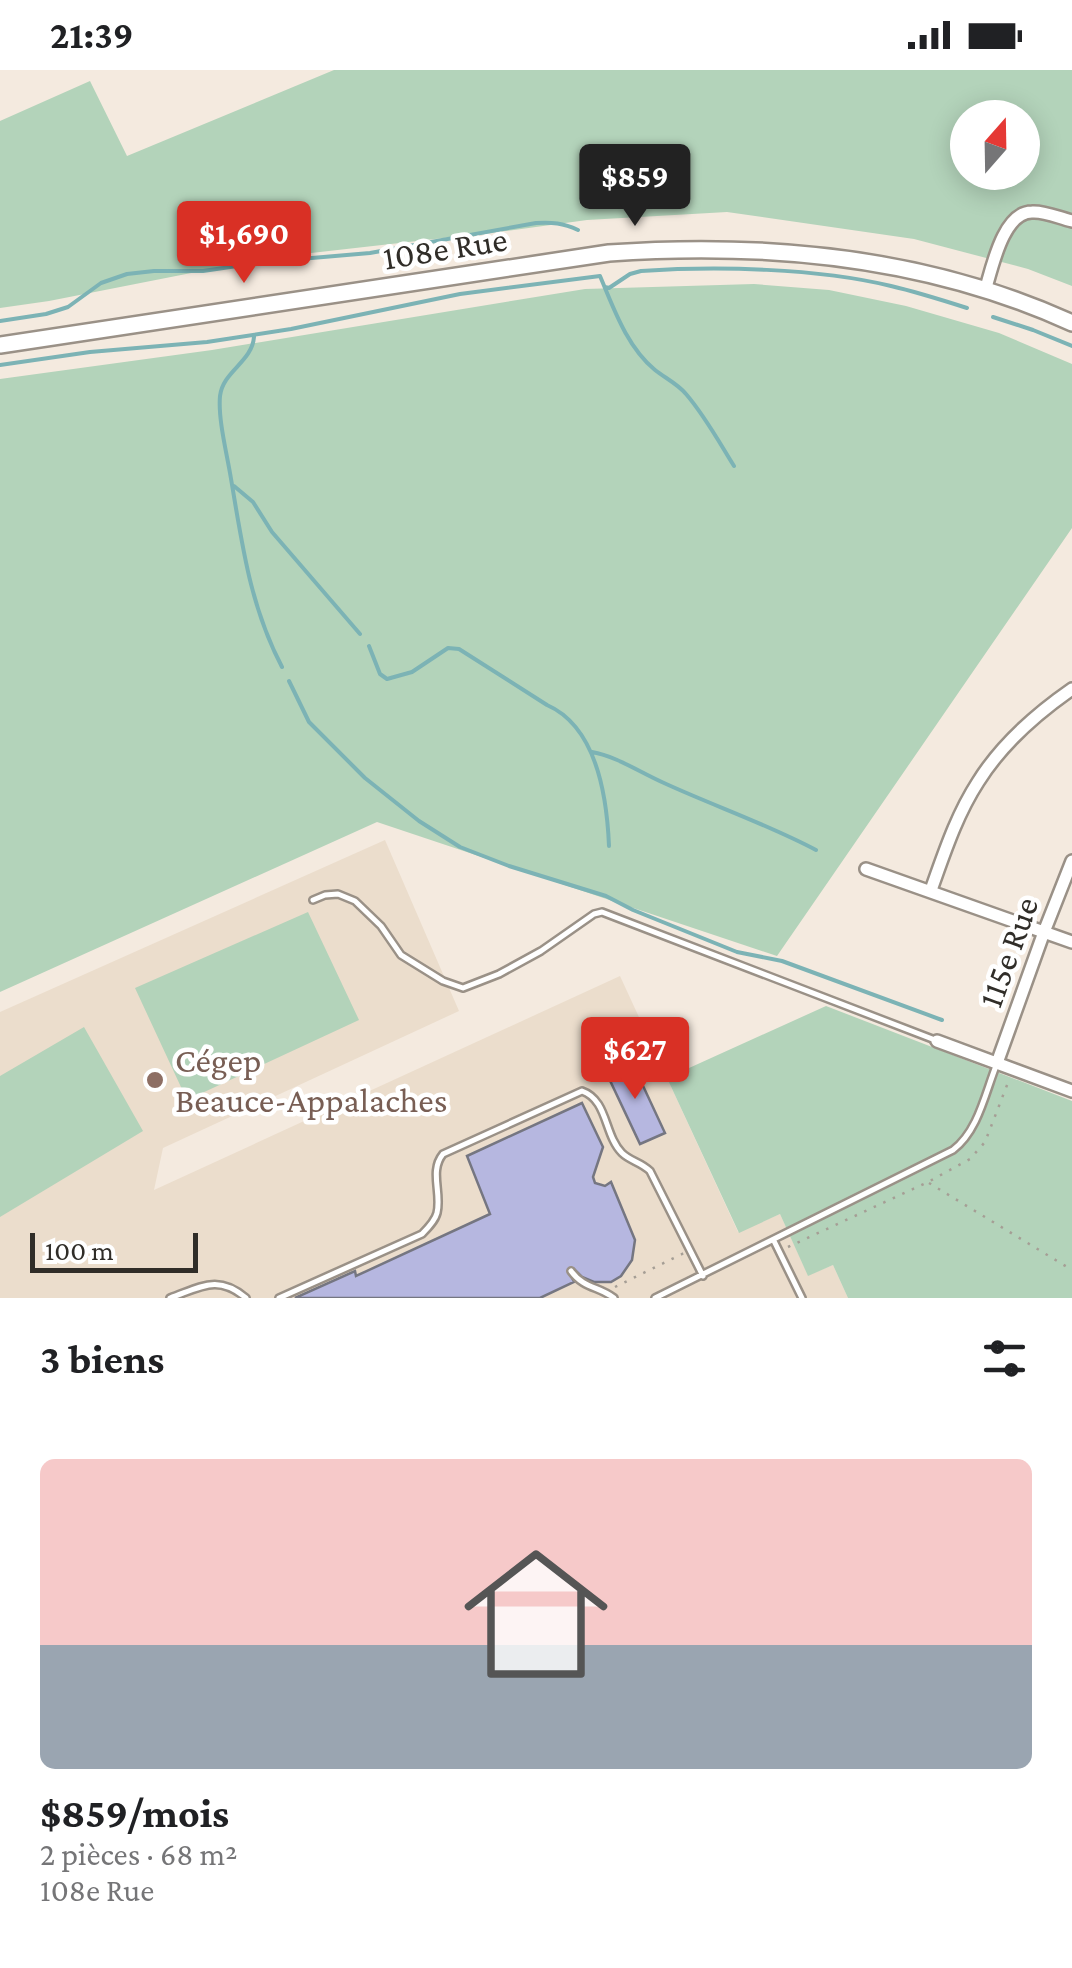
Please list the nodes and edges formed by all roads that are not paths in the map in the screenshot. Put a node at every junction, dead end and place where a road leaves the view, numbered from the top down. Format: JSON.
{"nodes":[{"id":1,"x":1072,"y":220,"type":"edge"},
{"id":2,"x":985,"y":290,"type":"junction"},
{"id":3,"x":1072,"y":323,"type":"edge"},
{"id":4,"x":0,"y":345,"type":"edge"},
{"id":5,"x":1072,"y":689,"type":"edge"},
{"id":6,"x":1072,"y":861,"type":"edge"},
{"id":7,"x":866,"y":869,"type":"dead end"},
{"id":8,"x":930,"y":890,"type":"junction"},
{"id":9,"x":313,"y":900,"type":"dead end"},
{"id":10,"x":1044,"y":932,"type":"junction"},
{"id":11,"x":1072,"y":942,"type":"edge"},
{"id":12,"x":938,"y":1041,"type":"joint"},
{"id":13,"x":997,"y":1063,"type":"junction"},
{"id":14,"x":1072,"y":1092,"type":"edge"},
{"id":15,"x":774,"y":1240,"type":"junction"},
{"id":16,"x":572,"y":1272,"type":"dead end"},
{"id":17,"x":703,"y":1276,"type":"junction"},
{"id":18,"x":170,"y":1298,"type":"edge"},
{"id":19,"x":246,"y":1298,"type":"edge"},
{"id":20,"x":278,"y":1298,"type":"edge"},
{"id":21,"x":614,"y":1298,"type":"edge"},
{"id":22,"x":656,"y":1298,"type":"edge"},
{"id":23,"x":802,"y":1298,"type":"edge"}],
"edges":[{"from":1,"to":2,"type":"street"},
{"from":2,"to":3,"type":"main road","name":"108e Rue"},
{"from":2,"to":4,"type":"main road","name":"108e Rue"},
{"from":5,"to":8,"type":"street"},
{"from":6,"to":10,"type":"street","name":"115e Rue"},
{"from":7,"to":8,"type":"street"},
{"from":8,"to":10,"type":"street"},
{"from":9,"to":12,"type":"lane"},
{"from":10,"to":11,"type":"street"},
{"from":10,"to":13,"type":"street","name":"115e Rue"},
{"from":12,"to":13,"type":"street"},
{"from":13,"to":14,"type":"street"},
{"from":13,"to":15,"type":"lane"},
{"from":15,"to":17,"type":"lane"},
{"from":15,"to":23,"type":"lane"},
{"from":16,"to":21,"type":"lane"},
{"from":17,"to":20,"type":"lane"},
{"from":17,"to":22,"type":"lane"},
{"from":18,"to":19,"type":"lane"}]}
